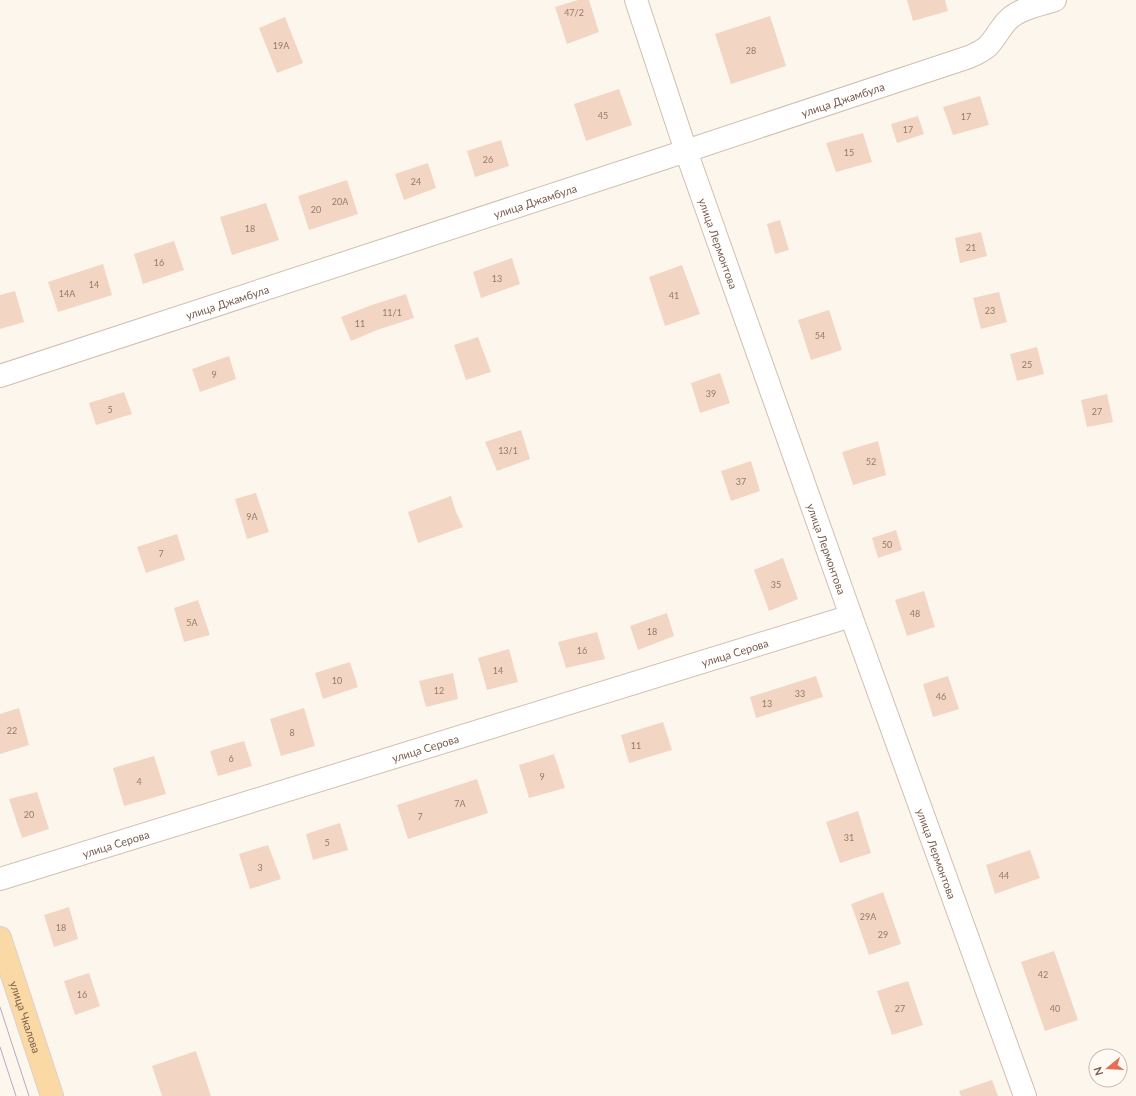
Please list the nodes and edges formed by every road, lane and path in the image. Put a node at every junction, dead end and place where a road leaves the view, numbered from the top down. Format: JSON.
{"nodes":[{"id":1,"x":636,"y":0,"type":"edge"},
{"id":2,"x":1055,"y":0,"type":"edge"},
{"id":3,"x":686,"y":151,"type":"junction"},
{"id":4,"x":0,"y":376,"type":"edge"},
{"id":5,"x":851,"y":616,"type":"junction"},
{"id":6,"x":0,"y":879,"type":"edge"},
{"id":7,"x":0,"y":938,"type":"edge"},
{"id":8,"x":52,"y":1096,"type":"edge"},
{"id":9,"x":1024,"y":1096,"type":"edge"}],
"edges":[{"from":1,"to":3,"type":"street","name":"улица Лермонтова"},
{"from":2,"to":3,"type":"street","name":"улица Джамбула"},
{"from":3,"to":4,"type":"street","name":"улица Джамбула"},
{"from":3,"to":5,"type":"street","name":"улица Лермонтова"},
{"from":5,"to":6,"type":"street","name":"улица Серова"},
{"from":5,"to":9,"type":"street","name":"улица Лермонтова"},
{"from":7,"to":8,"type":"main road","name":"улица Чкалова"}]}
